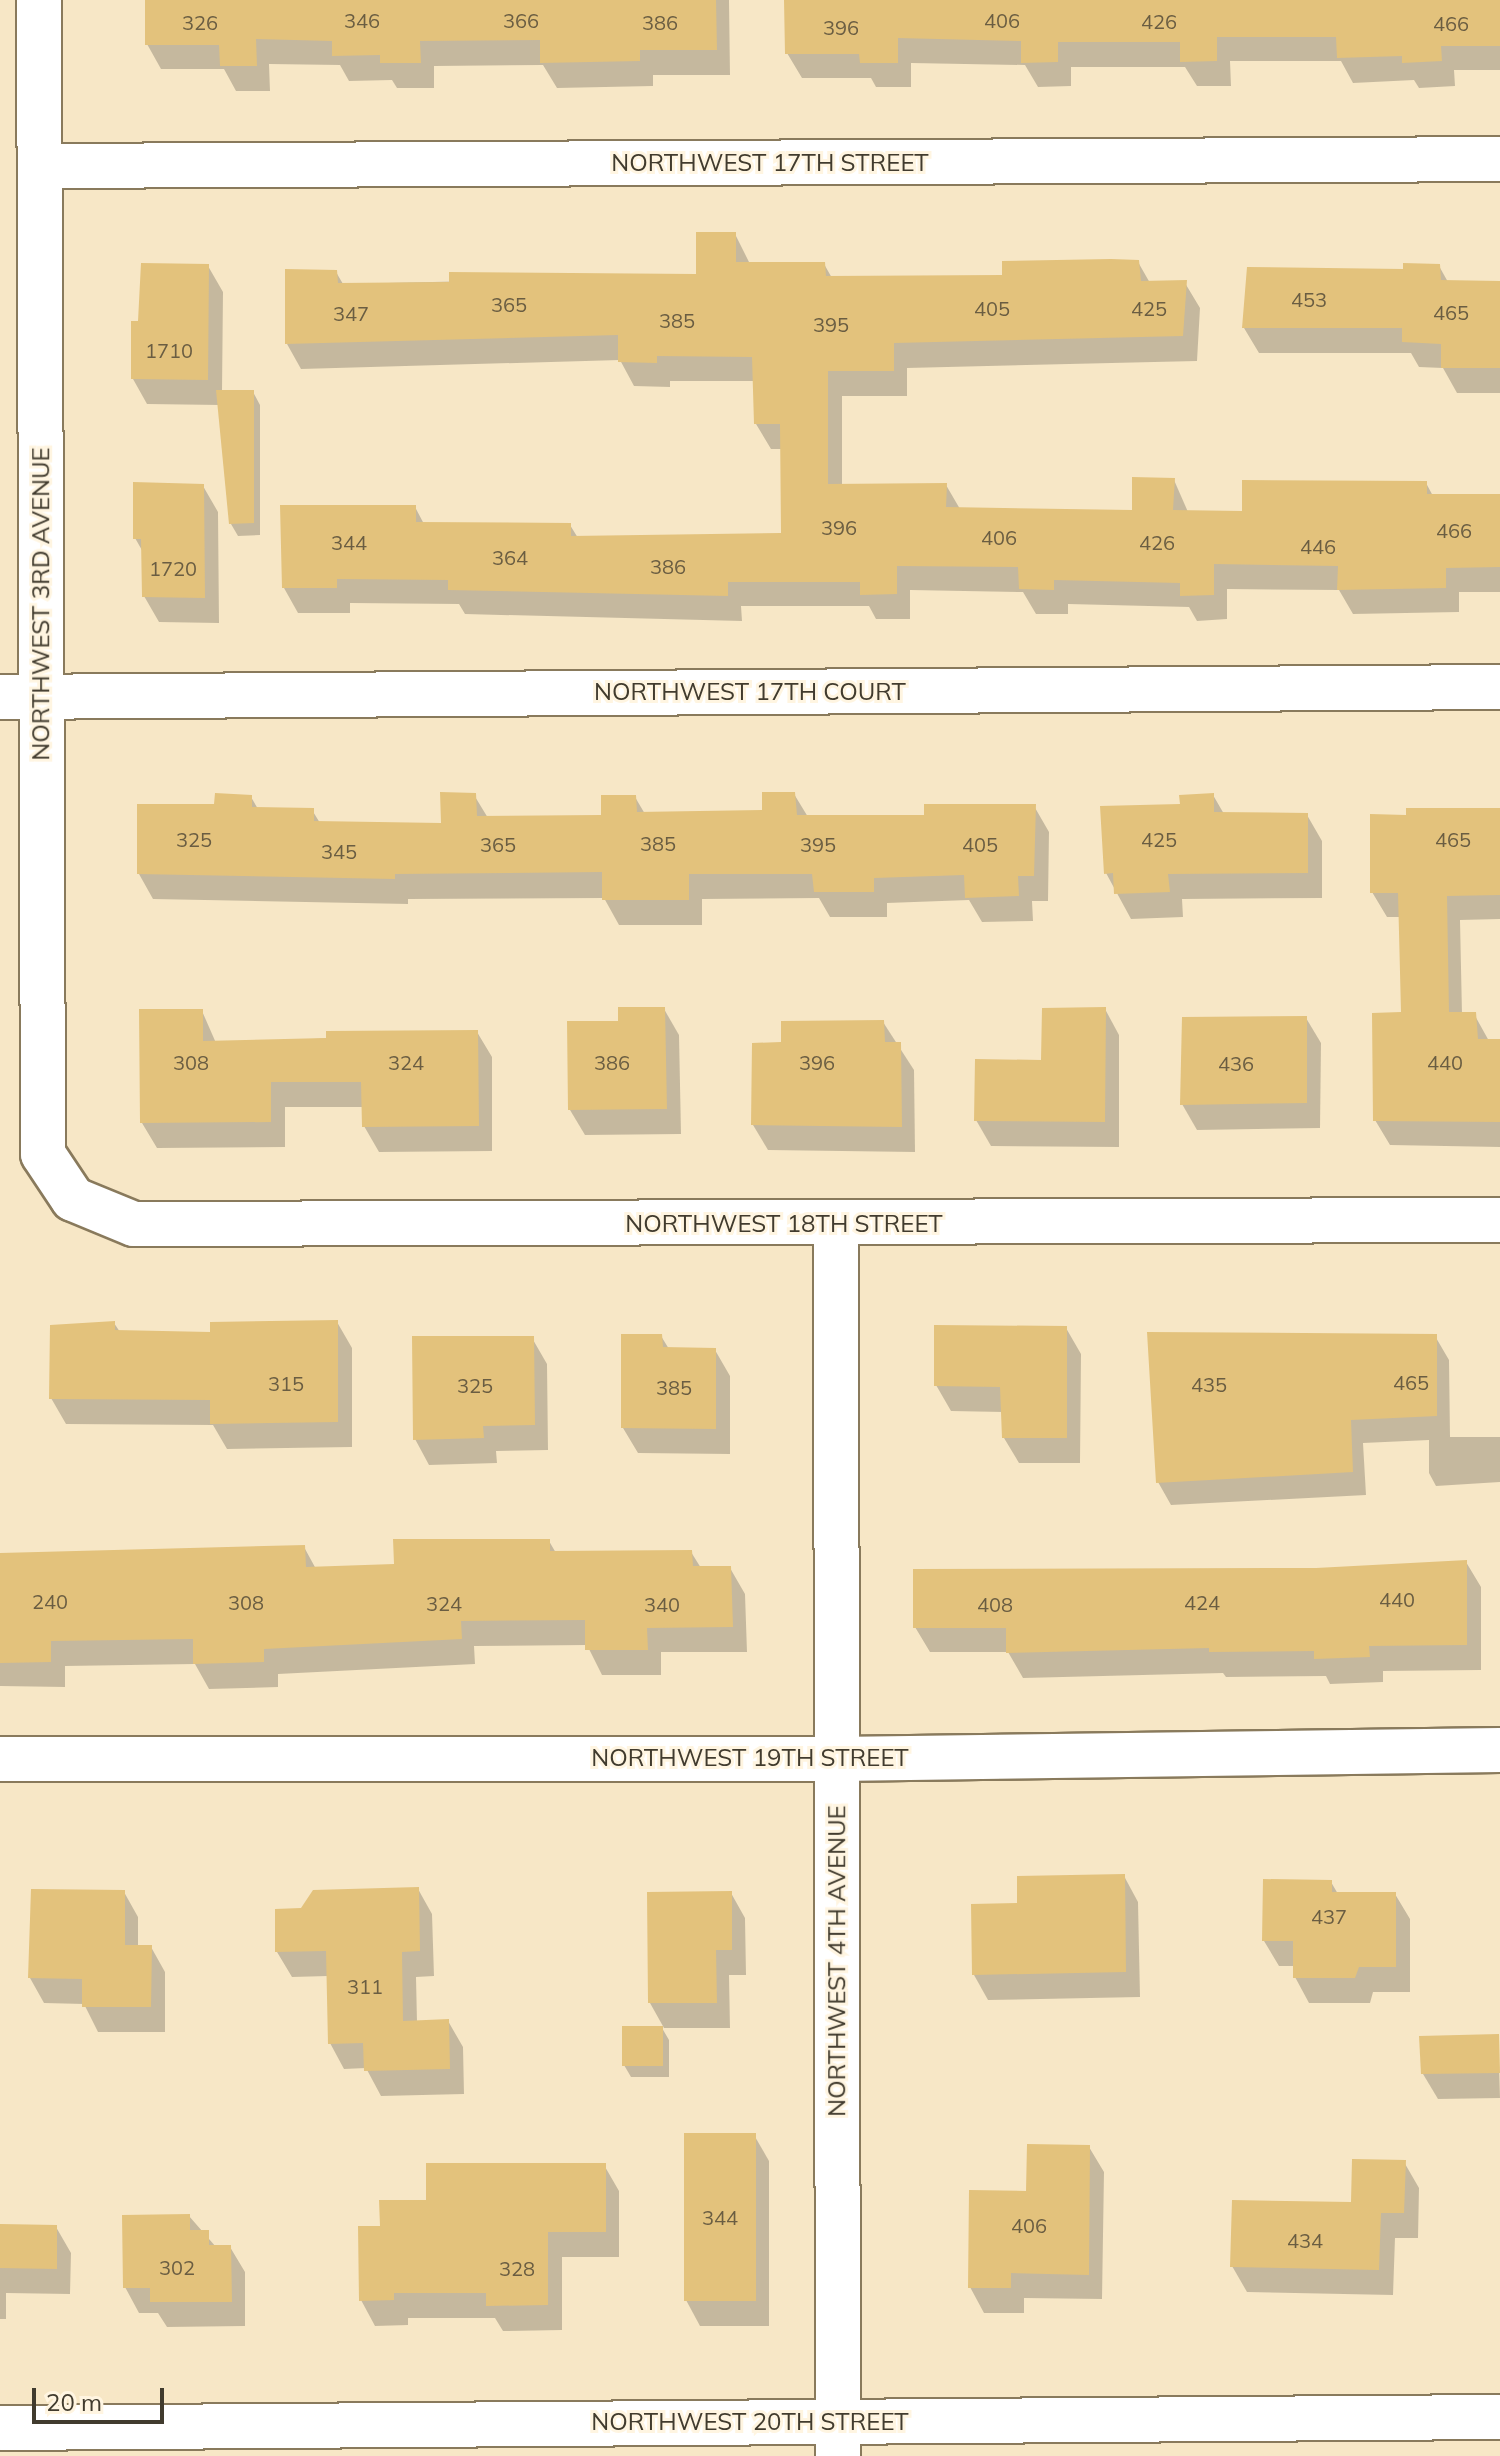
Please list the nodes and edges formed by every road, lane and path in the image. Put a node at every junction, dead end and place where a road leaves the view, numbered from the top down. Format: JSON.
{"nodes":[{"id":1,"x":39,"y":0,"type":"edge"},
{"id":2,"x":1500,"y":159,"type":"edge"},
{"id":3,"x":40,"y":166,"type":"junction"},
{"id":4,"x":1500,"y":687,"type":"edge"},
{"id":5,"x":21,"y":697,"type":"edge"},
{"id":6,"x":73,"y":1199,"type":"joint"},
{"id":7,"x":1500,"y":1220,"type":"edge"},
{"id":8,"x":836,"y":1225,"type":"junction"},
{"id":9,"x":1500,"y":1750,"type":"edge"},
{"id":10,"x":0,"y":1759,"type":"edge"},
{"id":11,"x":837,"y":1759,"type":"junction"},
{"id":12,"x":1500,"y":2417,"type":"edge"},
{"id":13,"x":0,"y":2428,"type":"edge"},
{"id":14,"x":838,"y":2439,"type":"edge"}],
"edges":[{"from":1,"to":3,"type":"street","name":"NORTHWEST 3RD AVENUE"},
{"from":2,"to":3,"type":"street","name":"NORTHWEST 17TH STREET"},
{"from":3,"to":5,"type":"street","name":"NORTHWEST 3RD AVENUE"},
{"from":4,"to":5,"type":"street","name":"NORTHWEST 17TH COURT"},
{"from":5,"to":6,"type":"street","name":"NORTHWEST 3RD AVENUE"},
{"from":6,"to":8,"type":"street","name":"NORTHWEST 18TH STREET"},
{"from":7,"to":8,"type":"street","name":"NORTHWEST 18TH STREET"},
{"from":8,"to":11,"type":"street","name":"NORTHWEST 4TH AVENUE"},
{"from":9,"to":11,"type":"street","name":"NORTHWEST 19TH STREET"},
{"from":10,"to":11,"type":"street","name":"NORTHWEST 19TH STREET"},
{"from":11,"to":14,"type":"street","name":"NORTHWEST 4TH AVENUE"},
{"from":12,"to":14,"type":"street","name":"NORTHWEST 20TH STREET"},
{"from":13,"to":14,"type":"street","name":"NORTHWEST 20TH STREET"}]}
